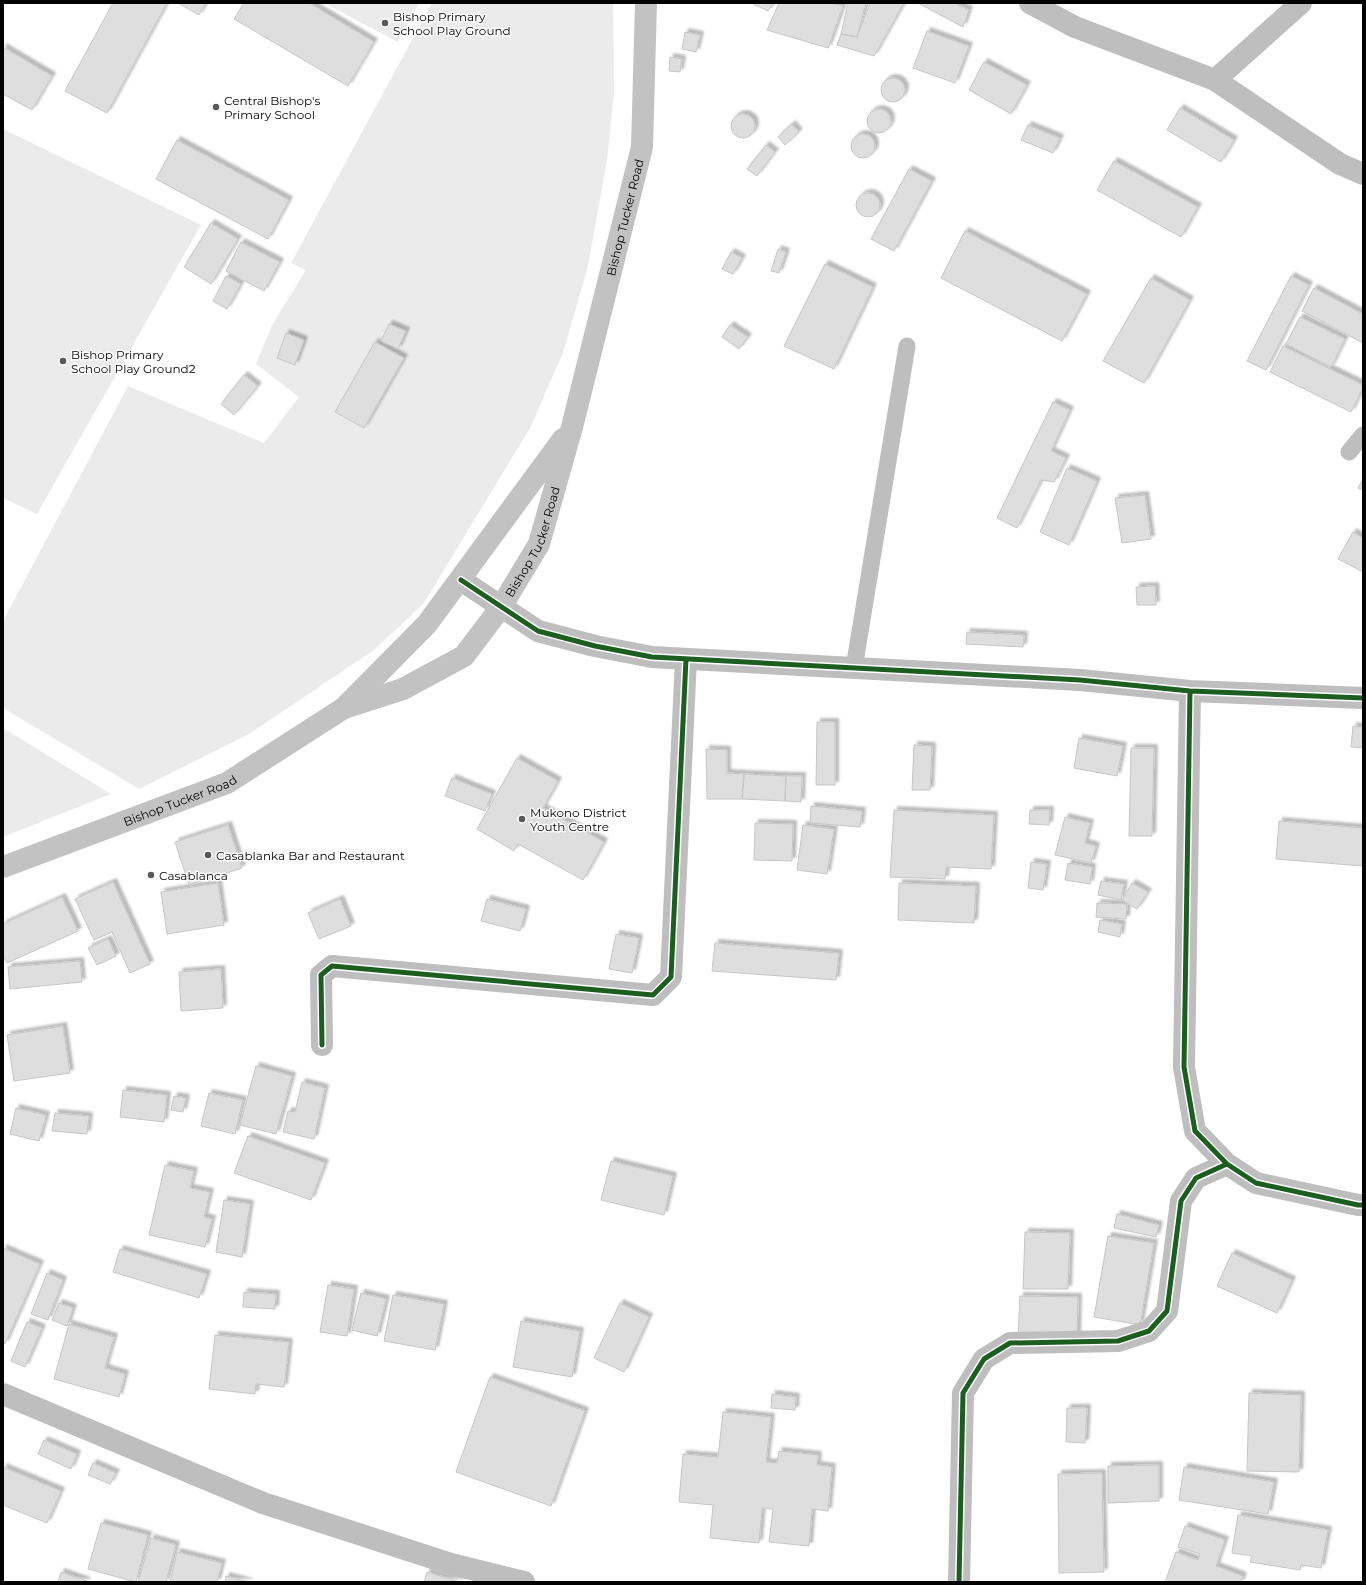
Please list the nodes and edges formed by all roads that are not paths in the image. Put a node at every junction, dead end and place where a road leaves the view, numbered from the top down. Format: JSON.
{"nodes":[{"id":1,"x":646,"y":3,"type":"edge"},
{"id":2,"x":1030,"y":3,"type":"edge"},
{"id":3,"x":1301,"y":3,"type":"edge"},
{"id":4,"x":1215,"y":80,"type":"junction"},
{"id":5,"x":1363,"y":174,"type":"edge"},
{"id":6,"x":907,"y":346,"type":"dead end"},
{"id":7,"x":572,"y":427,"type":"junction"},
{"id":8,"x":1363,"y":435,"type":"edge"},
{"id":9,"x":1349,"y":452,"type":"dead end"},
{"id":10,"x":461,"y":580,"type":"junction"},
{"id":11,"x":501,"y":607,"type":"junction"},
{"id":12,"x":686,"y":659,"type":"junction"},
{"id":13,"x":854,"y":668,"type":"junction"},
{"id":14,"x":1190,"y":691,"type":"junction"},
{"id":15,"x":1363,"y":698,"type":"edge"},
{"id":16,"x":344,"y":708,"type":"junction"},
{"id":17,"x":3,"y":867,"type":"edge"},
{"id":18,"x":322,"y":1045,"type":"dead end"},
{"id":19,"x":1227,"y":1164,"type":"junction"},
{"id":20,"x":1363,"y":1205,"type":"edge"},
{"id":21,"x":3,"y":1394,"type":"edge"},
{"id":22,"x":524,"y":1582,"type":"edge"},
{"id":23,"x":959,"y":1582,"type":"edge"}],
"edges":[{"from":1,"to":7,"type":"main road","name":"Bishop Tucker Road"},
{"from":2,"to":4,"type":"street"},
{"from":3,"to":4,"type":"street"},
{"from":4,"to":5,"type":"street"},
{"from":6,"to":13,"type":"lane"},
{"from":7,"to":10,"type":"main road","name":"Bishop Tucker Road"},
{"from":7,"to":11,"type":"main road","name":"Bishop Tucker Road"},
{"from":8,"to":9,"type":"lane"},
{"from":10,"to":11,"type":"street"},
{"from":10,"to":16,"type":"main road","name":"Bishop Tucker Road"},
{"from":11,"to":12,"type":"street"},
{"from":11,"to":16,"type":"main road","name":"Bishop Tucker Road"},
{"from":12,"to":13,"type":"street"},
{"from":12,"to":18,"type":"street"},
{"from":13,"to":14,"type":"street"},
{"from":14,"to":15,"type":"street"},
{"from":14,"to":19,"type":"street"},
{"from":16,"to":17,"type":"main road","name":"Bishop Tucker Road"},
{"from":19,"to":20,"type":"street"},
{"from":19,"to":23,"type":"street"},
{"from":21,"to":22,"type":"street"}]}
